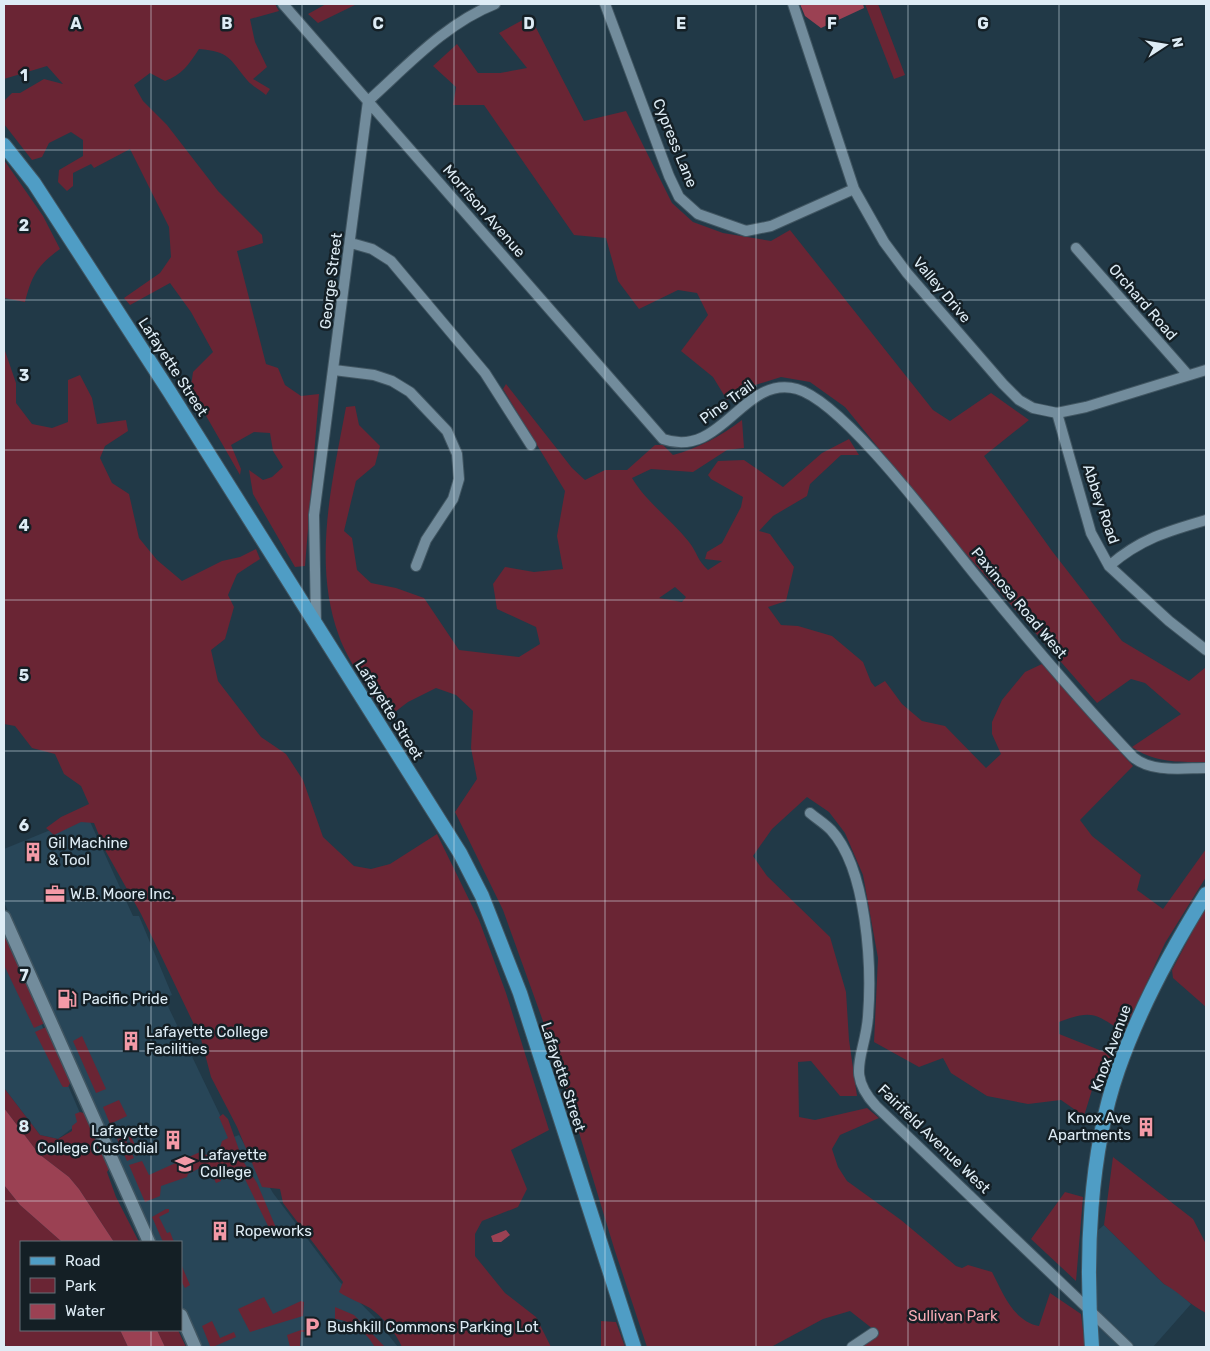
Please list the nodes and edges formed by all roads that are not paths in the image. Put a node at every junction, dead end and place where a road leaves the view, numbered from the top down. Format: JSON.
{"nodes":[{"id":1,"x":283,"y":4,"type":"edge"},
{"id":2,"x":495,"y":4,"type":"edge"},
{"id":3,"x":605,"y":4,"type":"edge"},
{"id":4,"x":793,"y":4,"type":"edge"},
{"id":5,"x":368,"y":101,"type":"junction"},
{"id":6,"x":4,"y":145,"type":"edge"},
{"id":7,"x":854,"y":189,"type":"junction"},
{"id":8,"x":350,"y":243,"type":"junction"},
{"id":9,"x":1076,"y":248,"type":"dead end"},
{"id":10,"x":334,"y":370,"type":"junction"},
{"id":11,"x":1206,"y":370,"type":"edge"},
{"id":12,"x":1188,"y":375,"type":"junction"},
{"id":13,"x":833,"y":411,"type":"joint"},
{"id":14,"x":1056,"y":413,"type":"junction"},
{"id":15,"x":663,"y":439,"type":"joint"},
{"id":16,"x":530,"y":445,"type":"dead end"},
{"id":17,"x":1206,"y":520,"type":"edge"},
{"id":18,"x":416,"y":566,"type":"dead end"},
{"id":19,"x":1109,"y":566,"type":"junction"},
{"id":20,"x":316,"y":624,"type":"junction"},
{"id":21,"x":1206,"y":650,"type":"edge"},
{"id":22,"x":1206,"y":768,"type":"edge"},
{"id":23,"x":810,"y":814,"type":"dead end"},
{"id":24,"x":1206,"y":894,"type":"edge"},
{"id":25,"x":4,"y":917,"type":"edge"},
{"id":26,"x":149,"y":1241,"type":"edge"},
{"id":27,"x":1089,"y":1311,"type":"junction"},
{"id":28,"x":182,"y":1317,"type":"edge"},
{"id":29,"x":873,"y":1333,"type":"dead end"},
{"id":30,"x":195,"y":1347,"type":"edge"},
{"id":31,"x":634,"y":1347,"type":"edge"},
{"id":32,"x":852,"y":1347,"type":"edge"},
{"id":33,"x":1092,"y":1347,"type":"edge"},
{"id":34,"x":1128,"y":1347,"type":"edge"}],
"edges":[{"from":1,"to":5,"type":"street","name":"Morrison Avenue"},
{"from":2,"to":5,"type":"street"},
{"from":3,"to":7,"type":"street","name":"Cypress Lane"},
{"from":4,"to":7,"type":"street","name":"Valley Drive"},
{"from":5,"to":8,"type":"street","name":"George Street"},
{"from":5,"to":15,"type":"street","name":"Morrison Avenue"},
{"from":6,"to":20,"type":"main road","name":"Lafayette Street"},
{"from":7,"to":14,"type":"street","name":"Valley Drive"},
{"from":8,"to":10,"type":"street","name":"George Street"},
{"from":8,"to":16,"type":"street"},
{"from":9,"to":12,"type":"street","name":"Orchard Road"},
{"from":10,"to":18,"type":"street"},
{"from":10,"to":20,"type":"street","name":"George Street"},
{"from":11,"to":12,"type":"street","name":"Valley Drive"},
{"from":12,"to":14,"type":"street","name":"Valley Drive"},
{"from":13,"to":15,"type":"street","name":"Pine Trail"},
{"from":13,"to":22,"type":"street","name":"Paxinosa Road West"},
{"from":14,"to":19,"type":"street","name":"Abbey Road"},
{"from":17,"to":19,"type":"street"},
{"from":19,"to":21,"type":"street","name":"Abbey Road"},
{"from":20,"to":31,"type":"main road","name":"Lafayette Street"},
{"from":23,"to":27,"type":"street","name":"Fairifeld Avenue West"},
{"from":24,"to":27,"type":"main road","name":"Knox Avenue"},
{"from":25,"to":26,"type":"street"},
{"from":27,"to":33,"type":"main road","name":"Knox Avenue"},
{"from":27,"to":34,"type":"street","name":"Fairifeld Avenue West"},
{"from":28,"to":30,"type":"street"},
{"from":29,"to":32,"type":"street"}]}
